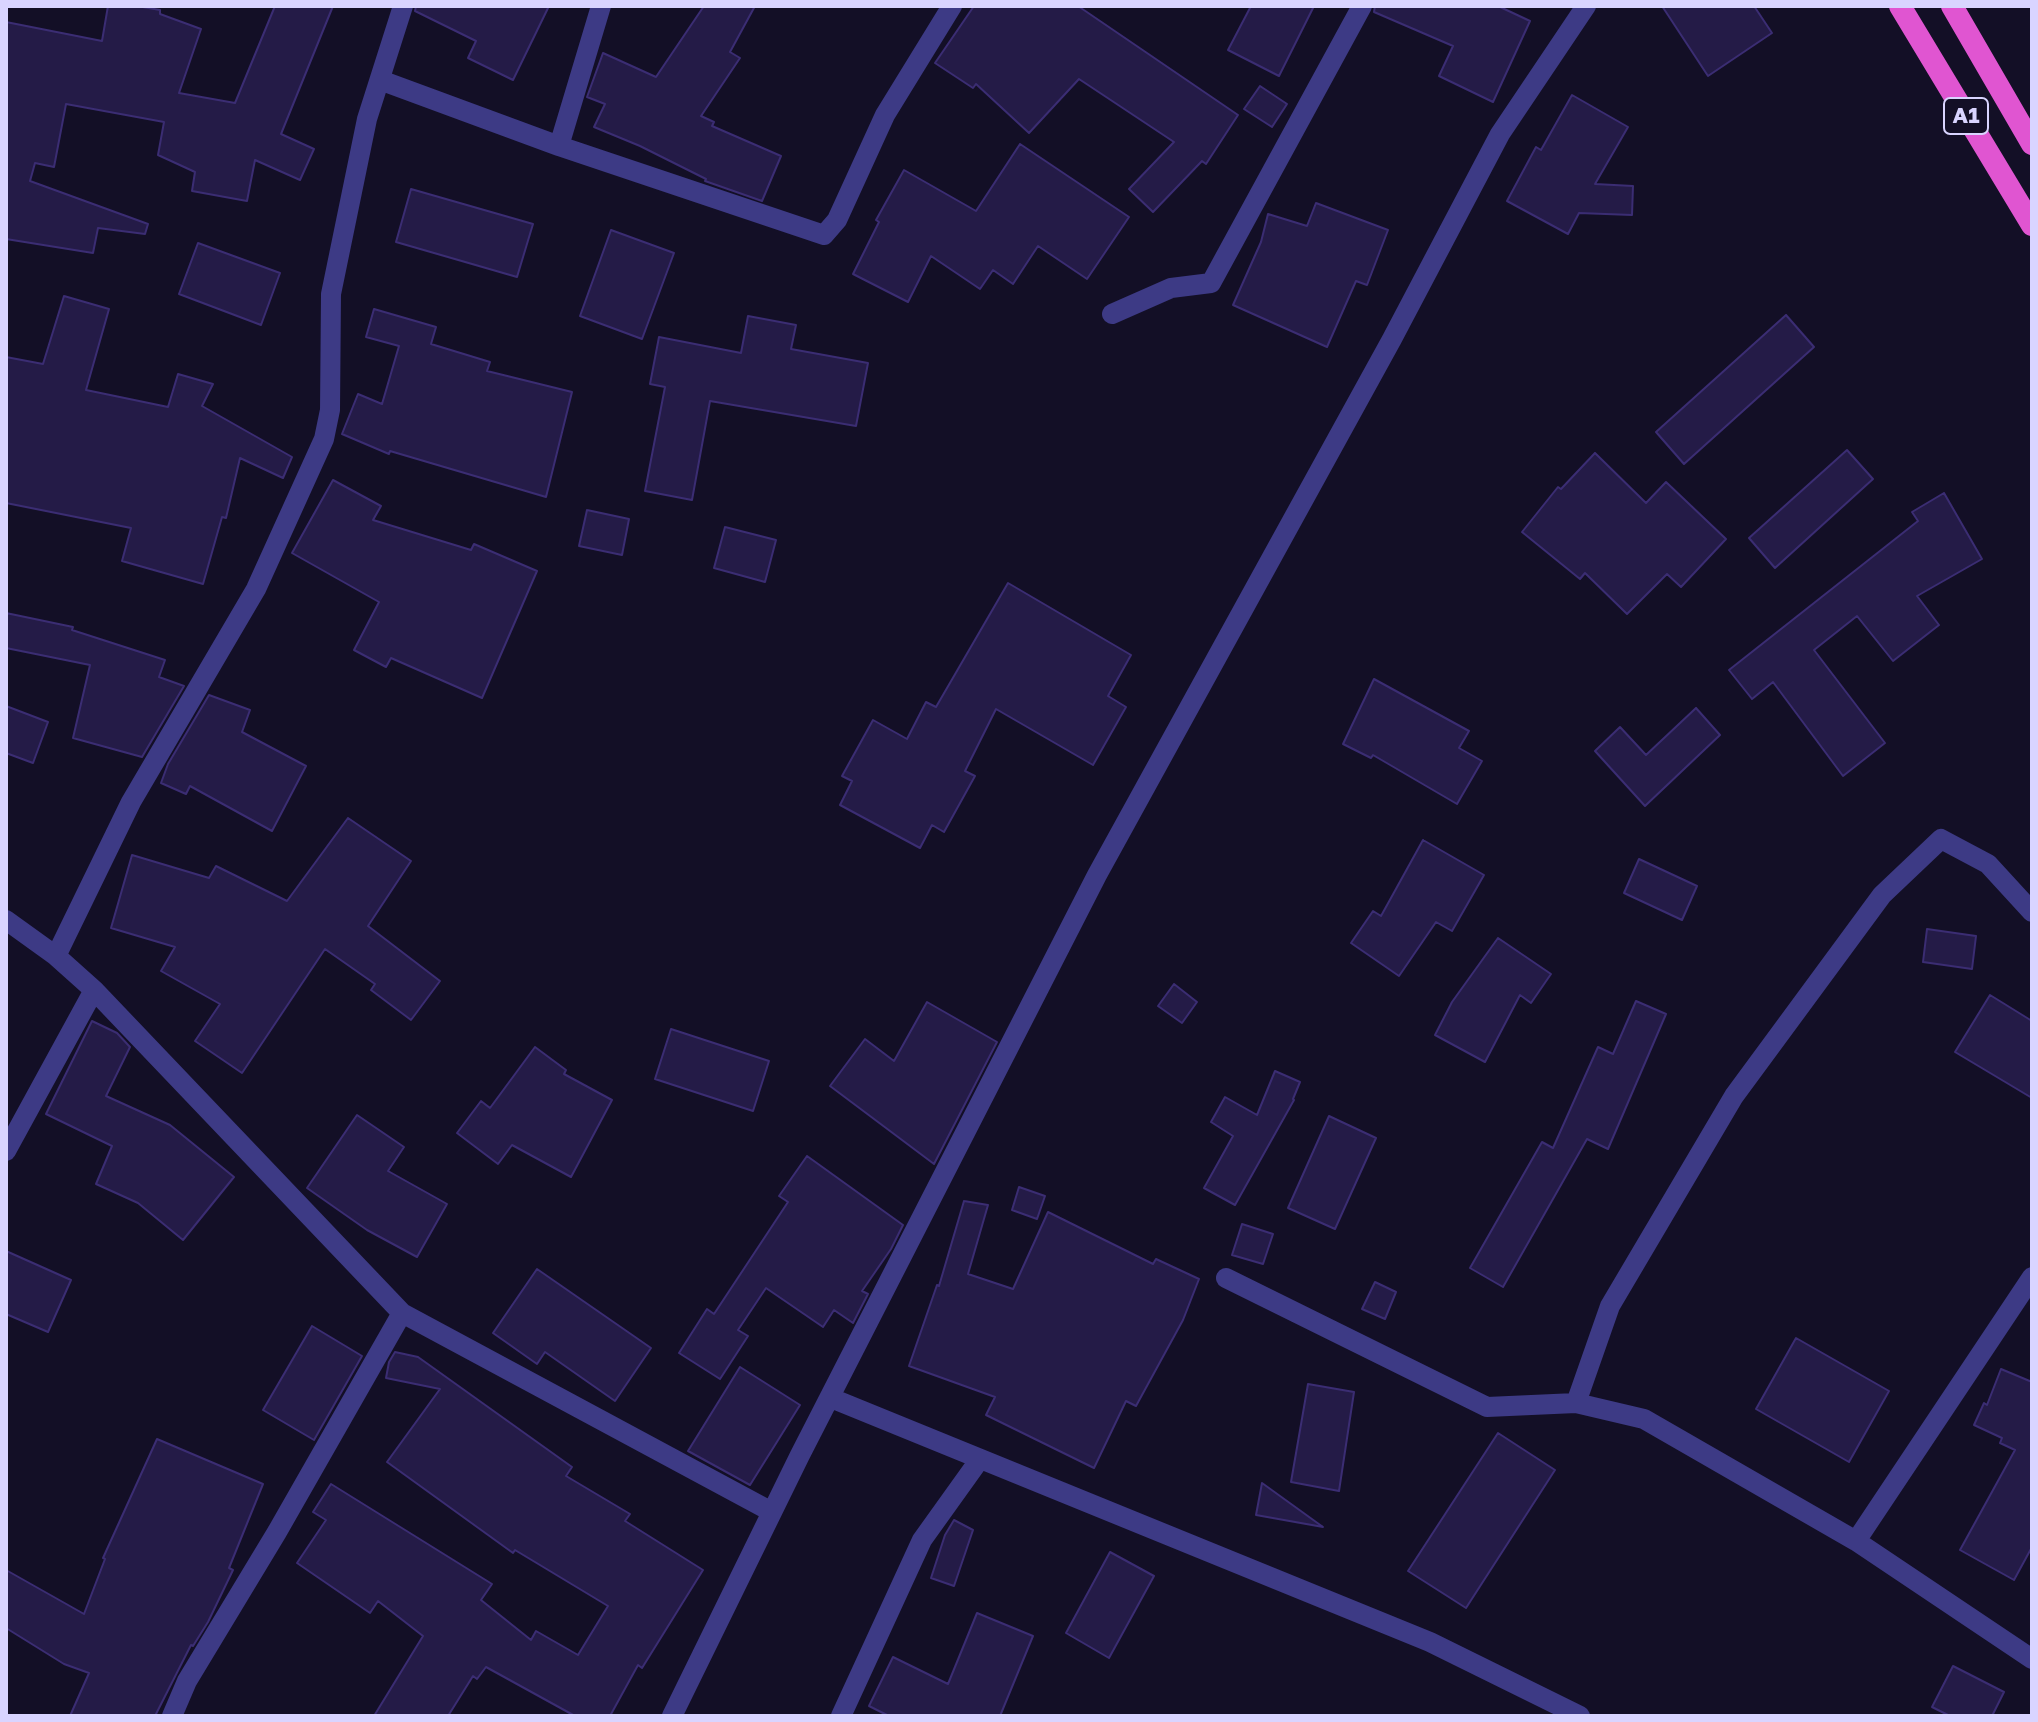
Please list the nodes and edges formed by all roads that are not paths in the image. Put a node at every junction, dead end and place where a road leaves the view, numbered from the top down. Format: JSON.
{"nodes":[{"id":1,"x":403,"y":6,"type":"edge"},
{"id":2,"x":601,"y":6,"type":"edge"},
{"id":3,"x":952,"y":6,"type":"edge"},
{"id":4,"x":1362,"y":6,"type":"edge"},
{"id":5,"x":1586,"y":6,"type":"edge"},
{"id":6,"x":1900,"y":6,"type":"edge"},
{"id":7,"x":1952,"y":6,"type":"edge"},
{"id":8,"x":380,"y":80,"type":"junction"},
{"id":9,"x":2032,"y":144,"type":"edge"},
{"id":10,"x":559,"y":146,"type":"junction"},
{"id":11,"x":2032,"y":225,"type":"edge"},
{"id":12,"x":1112,"y":314,"type":"dead end"},
{"id":13,"x":2032,"y":912,"type":"edge"},
{"id":14,"x":6,"y":920,"type":"edge"},
{"id":15,"x":56,"y":956,"type":"junction"},
{"id":16,"x":94,"y":990,"type":"junction"},
{"id":17,"x":6,"y":1151,"type":"edge"},
{"id":18,"x":2032,"y":1277,"type":"edge"},
{"id":19,"x":1226,"y":1278,"type":"dead end"},
{"id":20,"x":402,"y":1313,"type":"junction"},
{"id":21,"x":831,"y":1398,"type":"junction"},
{"id":22,"x":1576,"y":1403,"type":"junction"},
{"id":23,"x":980,"y":1459,"type":"junction"},
{"id":24,"x":772,"y":1512,"type":"junction"},
{"id":25,"x":1856,"y":1541,"type":"junction"},
{"id":26,"x":2032,"y":1659,"type":"edge"},
{"id":27,"x":172,"y":1716,"type":"edge"},
{"id":28,"x":672,"y":1716,"type":"edge"},
{"id":29,"x":841,"y":1716,"type":"edge"},
{"id":30,"x":1580,"y":1716,"type":"edge"}],
"edges":[{"from":1,"to":8,"type":"street"},
{"from":2,"to":10,"type":"street"},
{"from":3,"to":10,"type":"street"},
{"from":4,"to":12,"type":"street"},
{"from":5,"to":21,"type":"street"},
{"from":6,"to":11,"type":"highway","number":"A1"},
{"from":7,"to":9,"type":"highway","number":"A1"},
{"from":8,"to":10,"type":"street"},
{"from":8,"to":15,"type":"street"},
{"from":13,"to":22,"type":"street"},
{"from":14,"to":15,"type":"street"},
{"from":15,"to":16,"type":"street"},
{"from":16,"to":17,"type":"street"},
{"from":16,"to":20,"type":"street"},
{"from":18,"to":25,"type":"street"},
{"from":19,"to":22,"type":"street"},
{"from":20,"to":24,"type":"street"},
{"from":20,"to":27,"type":"street"},
{"from":21,"to":23,"type":"street"},
{"from":21,"to":24,"type":"street"},
{"from":22,"to":25,"type":"street"},
{"from":23,"to":29,"type":"street"},
{"from":23,"to":30,"type":"street"},
{"from":24,"to":28,"type":"street"},
{"from":25,"to":26,"type":"street"}]}
